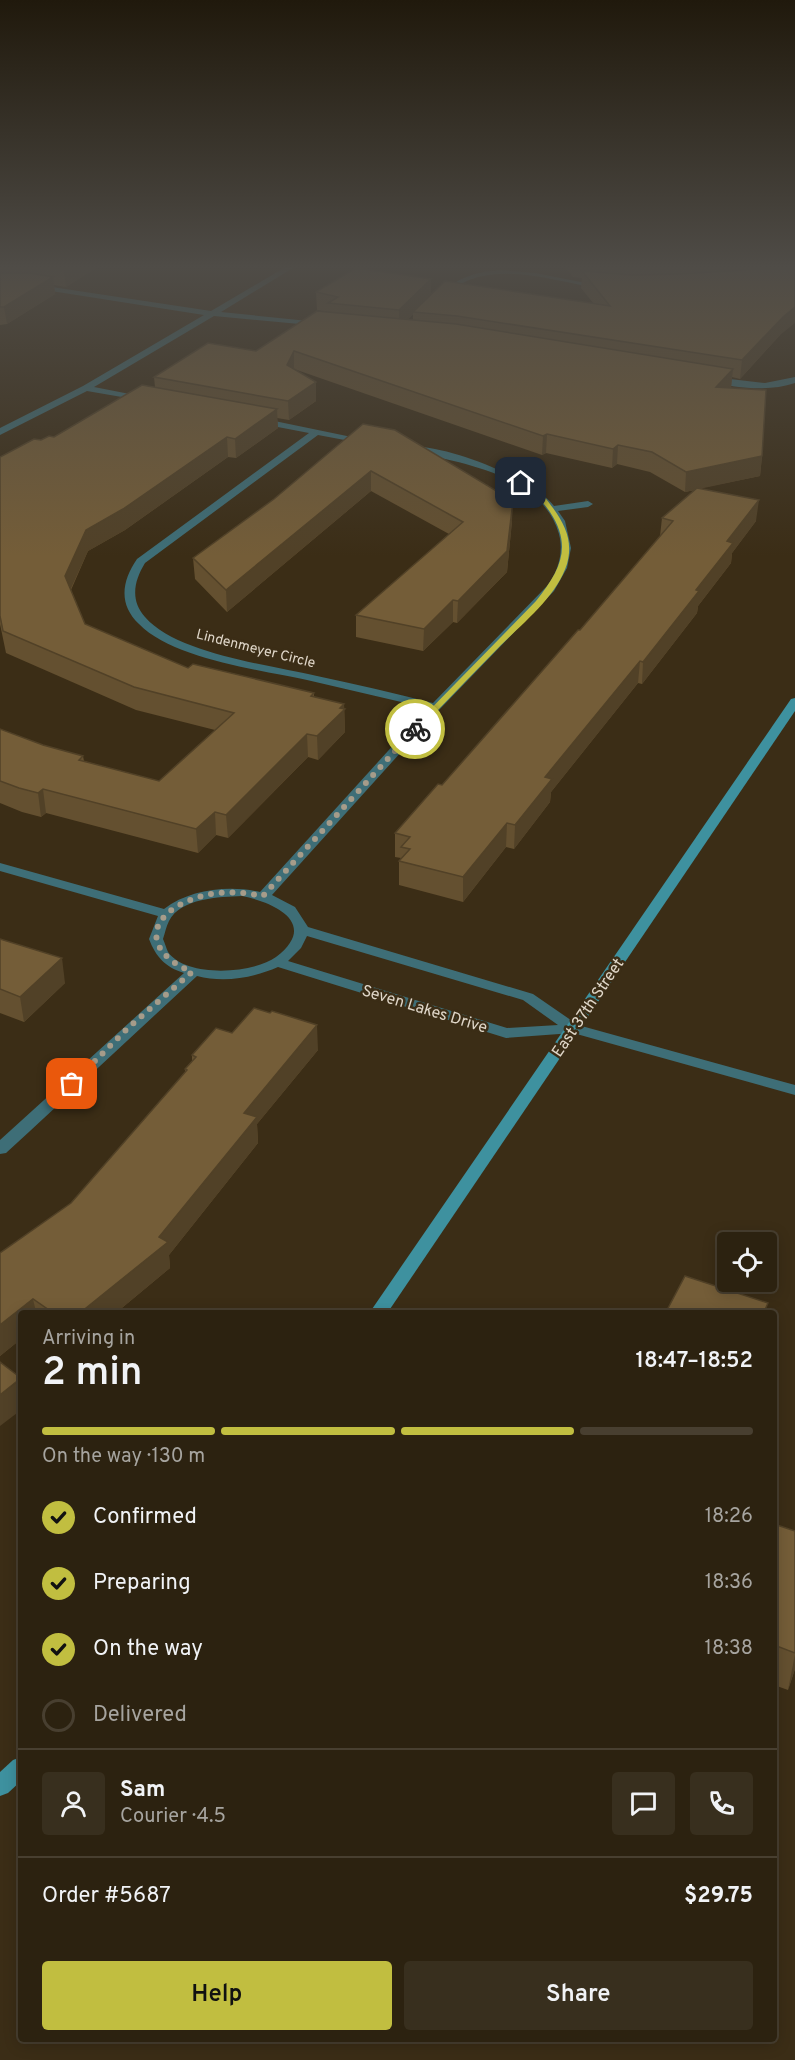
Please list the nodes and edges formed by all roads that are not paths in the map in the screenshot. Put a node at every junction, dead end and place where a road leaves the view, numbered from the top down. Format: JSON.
{"nodes":[{"id":1,"x":126,"y":364,"type":"edge"},
{"id":2,"x":708,"y":379,"type":"edge"},
{"id":3,"x":795,"y":380,"type":"edge"},
{"id":4,"x":86,"y":388,"type":"junction"},
{"id":5,"x":154,"y":401,"type":"edge"},
{"id":6,"x":247,"y":419,"type":"edge"},
{"id":7,"x":0,"y":432,"type":"edge"},
{"id":8,"x":316,"y":432,"type":"junction"},
{"id":9,"x":374,"y":442,"type":"edge"},
{"id":10,"x":398,"y":446,"type":"edge"},
{"id":11,"x":588,"y":504,"type":"dead end"},
{"id":12,"x":552,"y":509,"type":"junction"},
{"id":13,"x":795,"y":702,"type":"edge"},
{"id":14,"x":436,"y":707,"type":"junction"},
{"id":15,"x":0,"y":867,"type":"edge"},
{"id":16,"x":263,"y":896,"type":"junction"},
{"id":17,"x":167,"y":914,"type":"junction"},
{"id":18,"x":300,"y":929,"type":"junction"},
{"id":19,"x":279,"y":963,"type":"junction"},
{"id":20,"x":192,"y":972,"type":"junction"},
{"id":21,"x":573,"y":1028,"type":"junction"},
{"id":22,"x":795,"y":1089,"type":"edge"},
{"id":23,"x":0,"y":1149,"type":"edge"},
{"id":24,"x":380,"y":1310,"type":"edge"},
{"id":25,"x":18,"y":1770,"type":"edge"},
{"id":26,"x":0,"y":1786,"type":"edge"}],
"edges":[{"from":1,"to":4,"type":"street"},
{"from":2,"to":3,"type":"street"},
{"from":4,"to":5,"type":"street"},
{"from":4,"to":7,"type":"street"},
{"from":6,"to":8,"type":"street"},
{"from":8,"to":9,"type":"street"},
{"from":8,"to":14,"type":"street","name":"Lindenmeyer Circle"},
{"from":10,"to":12,"type":"street"},
{"from":11,"to":12,"type":"street"},
{"from":12,"to":14,"type":"street"},
{"from":13,"to":21,"type":"main road","name":"East 37th Street"},
{"from":14,"to":16,"type":"street"},
{"from":15,"to":17,"type":"street"},
{"from":16,"to":17,"type":"street"},
{"from":16,"to":18,"type":"street"},
{"from":17,"to":20,"type":"street"},
{"from":18,"to":19,"type":"street"},
{"from":18,"to":21,"type":"street","name":"Seven Lakes Drive"},
{"from":19,"to":20,"type":"street"},
{"from":19,"to":21,"type":"street","name":"Seven Lakes Drive"},
{"from":20,"to":23,"type":"street"},
{"from":21,"to":22,"type":"street","name":"Seven Lakes Drive"},
{"from":21,"to":24,"type":"main road","name":"East 37th Street"},
{"from":25,"to":26,"type":"main road"}]}
